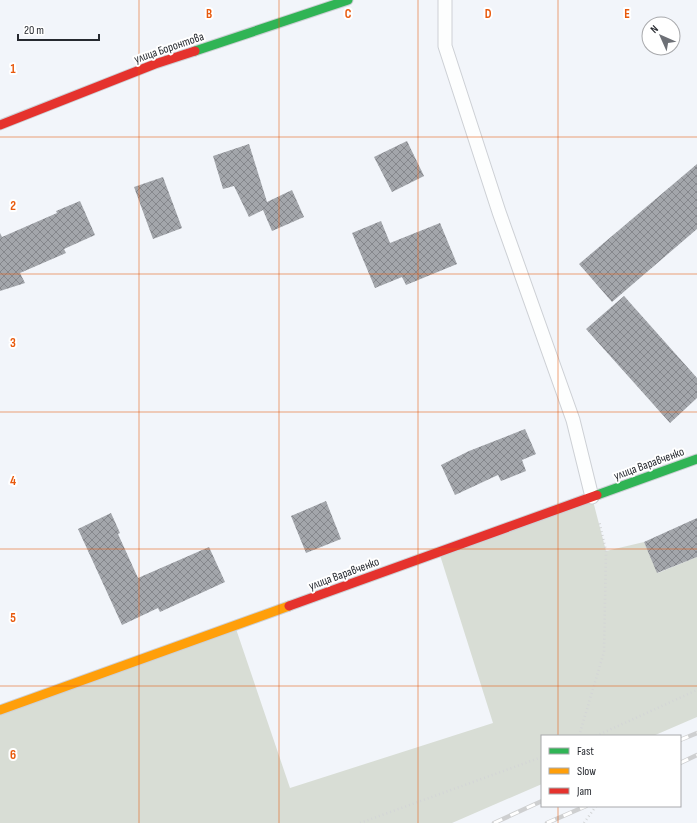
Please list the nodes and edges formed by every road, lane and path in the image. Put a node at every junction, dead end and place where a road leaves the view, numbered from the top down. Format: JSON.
{"nodes":[{"id":1,"x":348,"y":0,"type":"edge"},
{"id":2,"x":445,"y":0,"type":"edge"},
{"id":3,"x":0,"y":125,"type":"edge"},
{"id":4,"x":697,"y":459,"type":"edge"},
{"id":5,"x":592,"y":497,"type":"junction"},
{"id":6,"x":697,"y":690,"type":"edge"},
{"id":7,"x":0,"y":710,"type":"edge"},
{"id":8,"x":579,"y":735,"type":"edge"},
{"id":9,"x":598,"y":735,"type":"edge"},
{"id":10,"x":541,"y":757,"type":"edge"},
{"id":11,"x":595,"y":807,"type":"edge"},
{"id":12,"x":360,"y":823,"type":"edge"},
{"id":13,"x":584,"y":823,"type":"edge"}],
"edges":[{"from":1,"to":3,"type":"street","name":"улица Боронтова"},
{"from":2,"to":5,"type":"lane"},
{"from":4,"to":5,"type":"street","name":"улица Варавченко"},
{"from":5,"to":7,"type":"street","name":"улица Варавченко"},
{"from":5,"to":8,"type":"path"},
{"from":6,"to":9,"type":"path"},
{"from":10,"to":12,"type":"path"},
{"from":11,"to":13,"type":"path"}]}
